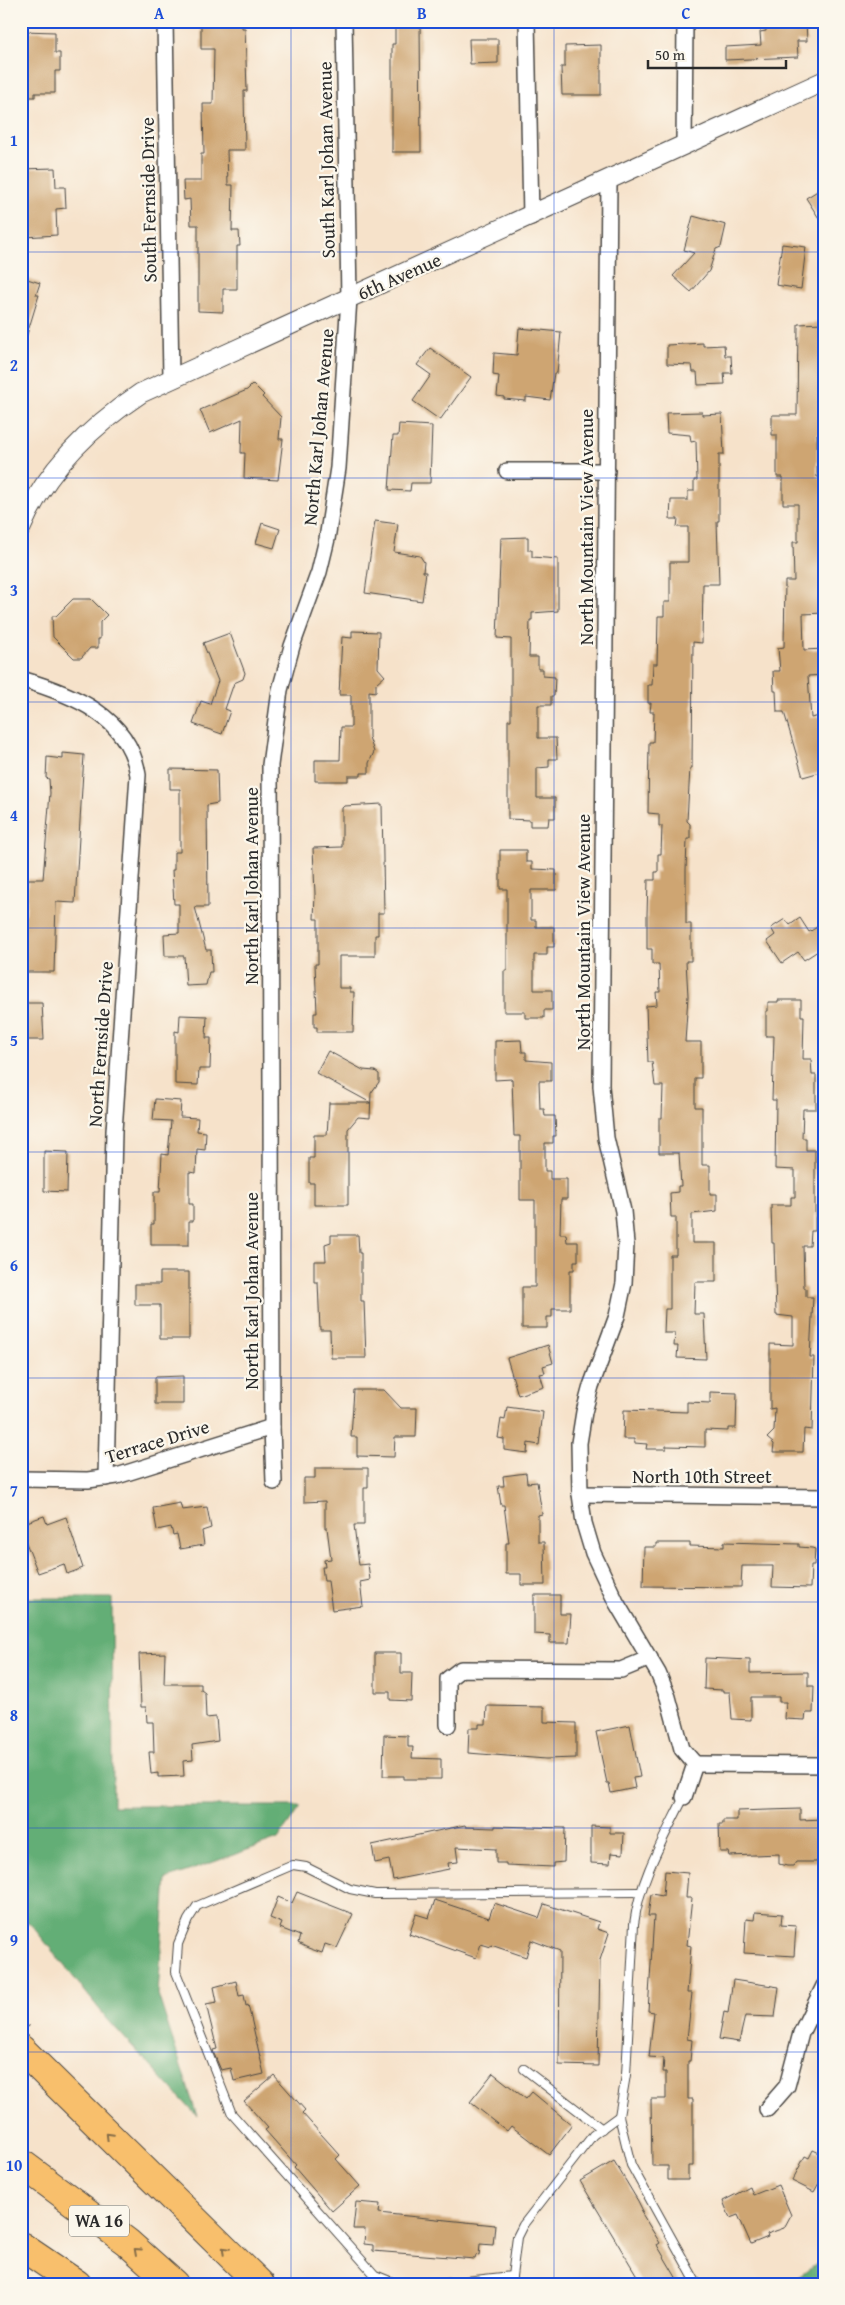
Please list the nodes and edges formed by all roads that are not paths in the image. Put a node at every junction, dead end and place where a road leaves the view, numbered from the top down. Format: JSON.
{"nodes":[{"id":1,"x":165,"y":21,"type":"edge"},
{"id":2,"x":344,"y":21,"type":"edge"},
{"id":3,"x":527,"y":21,"type":"edge"},
{"id":4,"x":685,"y":21,"type":"edge"},
{"id":5,"x":824,"y":81,"type":"edge"},
{"id":6,"x":684,"y":146,"type":"junction"},
{"id":7,"x":609,"y":181,"type":"junction"},
{"id":8,"x":531,"y":217,"type":"junction"},
{"id":9,"x":349,"y":298,"type":"junction"},
{"id":10,"x":172,"y":378,"type":"junction"},
{"id":11,"x":507,"y":471,"type":"dead end"},
{"id":12,"x":606,"y":471,"type":"junction"},
{"id":13,"x":21,"y":528,"type":"edge"},
{"id":14,"x":21,"y":680,"type":"edge"},
{"id":15,"x":272,"y":1427,"type":"junction"},
{"id":16,"x":106,"y":1478,"type":"junction"},
{"id":17,"x":21,"y":1479,"type":"edge"},
{"id":18,"x":274,"y":1482,"type":"dead end"},
{"id":19,"x":580,"y":1494,"type":"junction"},
{"id":20,"x":824,"y":1497,"type":"edge"},
{"id":21,"x":650,"y":1658,"type":"junction"},
{"id":22,"x":448,"y":1725,"type":"dead end"},
{"id":23,"x":695,"y":1764,"type":"junction"},
{"id":24,"x":824,"y":1765,"type":"edge"},
{"id":25,"x":684,"y":1797,"type":"joint"},
{"id":26,"x":639,"y":1892,"type":"junction"},
{"id":27,"x":824,"y":1986,"type":"edge"},
{"id":28,"x":21,"y":2048,"type":"edge"},
{"id":29,"x":524,"y":2069,"type":"dead end"},
{"id":30,"x":767,"y":2109,"type":"dead end"},
{"id":31,"x":619,"y":2116,"type":"junction"},
{"id":32,"x":602,"y":2129,"type":"junction"},
{"id":33,"x":21,"y":2163,"type":"edge"},
{"id":34,"x":21,"y":2246,"type":"edge"},
{"id":35,"x":512,"y":2280,"type":"edge"},
{"id":36,"x":77,"y":2284,"type":"edge"},
{"id":37,"x":174,"y":2284,"type":"edge"},
{"id":38,"x":260,"y":2284,"type":"edge"},
{"id":39,"x":397,"y":2284,"type":"edge"},
{"id":40,"x":437,"y":2284,"type":"edge"},
{"id":41,"x":697,"y":2284,"type":"edge"}],
"edges":[{"from":1,"to":10,"type":"street","name":"South Fernside Drive"},
{"from":2,"to":9,"type":"street","name":"South Karl Johan Avenue"},
{"from":3,"to":8,"type":"street"},
{"from":4,"to":6,"type":"street"},
{"from":5,"to":6,"type":"street","name":"6th Avenue"},
{"from":6,"to":7,"type":"street","name":"6th Avenue"},
{"from":7,"to":8,"type":"street","name":"6th Avenue"},
{"from":7,"to":12,"type":"street","name":"North Mountain View Avenue"},
{"from":8,"to":9,"type":"street","name":"6th Avenue"},
{"from":9,"to":10,"type":"street","name":"6th Avenue"},
{"from":9,"to":15,"type":"street","name":"North Karl Johan Avenue"},
{"from":10,"to":13,"type":"street","name":"6th Avenue"},
{"from":11,"to":12,"type":"street"},
{"from":12,"to":19,"type":"street","name":"North Mountain View Avenue"},
{"from":14,"to":16,"type":"street","name":"North Fernside Drive"},
{"from":15,"to":16,"type":"street","name":"Terrace Drive"},
{"from":15,"to":18,"type":"street","name":"North Karl Johan Avenue"},
{"from":16,"to":17,"type":"street","name":"Terrace Drive"},
{"from":19,"to":20,"type":"street","name":"North 10th Street"},
{"from":19,"to":21,"type":"street","name":"North Mountain View Avenue"},
{"from":21,"to":22,"type":"street"},
{"from":21,"to":23,"type":"street","name":"North Mountain View Avenue"},
{"from":23,"to":24,"type":"street"},
{"from":23,"to":25,"type":"street"},
{"from":25,"to":26,"type":"lane"},
{"from":26,"to":31,"type":"lane"},
{"from":26,"to":39,"type":"lane"},
{"from":27,"to":30,"type":"street"},
{"from":38,"to":28,"type":"highway","one_way":true},
{"from":29,"to":32,"type":"lane"},
{"from":31,"to":32,"type":"lane"},
{"from":31,"to":41,"type":"lane"},
{"from":32,"to":35,"type":"lane"},
{"from":37,"to":33,"type":"highway","number":"WA 16","one_way":true},
{"from":34,"to":36,"type":"highway"},
{"from":35,"to":40,"type":"lane"}]}
